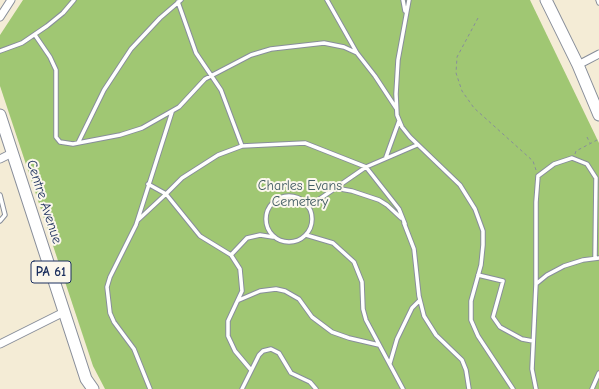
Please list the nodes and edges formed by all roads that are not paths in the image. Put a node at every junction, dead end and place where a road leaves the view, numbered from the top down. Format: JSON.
{"nodes":[{"id":1,"x":11,"y":0,"type":"edge"},
{"id":2,"x":74,"y":0,"type":"edge"},
{"id":3,"x":327,"y":0,"type":"edge"},
{"id":4,"x":403,"y":0,"type":"edge"},
{"id":5,"x":409,"y":0,"type":"edge"},
{"id":6,"x":546,"y":0,"type":"edge"},
{"id":7,"x":598,"y":0,"type":"edge"},
{"id":8,"x":179,"y":1,"type":"edge"},
{"id":9,"x":599,"y":3,"type":"edge"},
{"id":10,"x":406,"y":14,"type":"junction"},
{"id":11,"x":0,"y":17,"type":"edge"},
{"id":12,"x":35,"y":35,"type":"junction"},
{"id":13,"x":0,"y":52,"type":"edge"},
{"id":14,"x":357,"y":53,"type":"junction"},
{"id":15,"x":599,"y":54,"type":"edge"},
{"id":16,"x":578,"y":65,"type":"junction"},
{"id":17,"x":212,"y":75,"type":"junction"},
{"id":18,"x":596,"y":102,"type":"edge"},
{"id":19,"x":396,"y":108,"type":"junction"},
{"id":20,"x":172,"y":112,"type":"junction"},
{"id":21,"x":0,"y":115,"type":"edge"},
{"id":22,"x":599,"y":115,"type":"edge"},
{"id":23,"x":399,"y":121,"type":"junction"},
{"id":24,"x":78,"y":143,"type":"junction"},
{"id":25,"x":417,"y":145,"type":"junction"},
{"id":26,"x":242,"y":146,"type":"junction"},
{"id":27,"x":12,"y":153,"type":"junction"},
{"id":28,"x":386,"y":157,"type":"junction"},
{"id":29,"x":0,"y":159,"type":"edge"},
{"id":30,"x":366,"y":167,"type":"junction"},
{"id":31,"x":597,"y":181,"type":"edge"},
{"id":32,"x":148,"y":184,"type":"junction"},
{"id":33,"x":335,"y":188,"type":"junction"},
{"id":34,"x":166,"y":194,"type":"junction"},
{"id":35,"x":0,"y":195,"type":"edge"},
{"id":36,"x":308,"y":207,"type":"junction"},
{"id":37,"x":0,"y":221,"type":"edge"},
{"id":38,"x":138,"y":221,"type":"junction"},
{"id":39,"x":405,"y":224,"type":"junction"},
{"id":40,"x":306,"y":235,"type":"junction"},
{"id":41,"x":273,"y":236,"type":"junction"},
{"id":42,"x":231,"y":255,"type":"junction"},
{"id":43,"x":597,"y":258,"type":"edge"},
{"id":44,"x":478,"y":275,"type":"junction"},
{"id":45,"x":536,"y":284,"type":"junction"},
{"id":46,"x":238,"y":300,"type":"junction"},
{"id":47,"x":420,"y":300,"type":"junction"},
{"id":48,"x":64,"y":312,"type":"junction"},
{"id":49,"x":533,"y":341,"type":"junction"},
{"id":50,"x":0,"y":344,"type":"edge"},
{"id":51,"x":379,"y":345,"type":"junction"},
{"id":52,"x":390,"y":363,"type":"junction"},
{"id":53,"x":251,"y":370,"type":"junction"},
{"id":54,"x":599,"y":372,"type":"edge"},
{"id":55,"x":93,"y":389,"type":"edge"},
{"id":56,"x":150,"y":389,"type":"edge"},
{"id":57,"x":242,"y":389,"type":"edge"},
{"id":58,"x":316,"y":389,"type":"edge"},
{"id":59,"x":403,"y":389,"type":"edge"},
{"id":60,"x":469,"y":389,"type":"edge"},
{"id":61,"x":513,"y":389,"type":"edge"},
{"id":62,"x":536,"y":389,"type":"edge"},
{"id":63,"x":592,"y":389,"type":"edge"}],
"edges":[{"from":1,"to":11,"type":"street"},
{"from":2,"to":12,"type":"lane"},
{"from":3,"to":14,"type":"lane"},
{"from":4,"to":10,"type":"lane"},
{"from":5,"to":10,"type":"lane"},
{"from":6,"to":16,"type":"main road"},
{"from":7,"to":9,"type":"lane"},
{"from":8,"to":17,"type":"lane"},
{"from":8,"to":24,"type":"lane"},
{"from":10,"to":19,"type":"lane"},
{"from":12,"to":13,"type":"lane"},
{"from":12,"to":24,"type":"lane"},
{"from":14,"to":17,"type":"lane"},
{"from":14,"to":19,"type":"lane"},
{"from":15,"to":16,"type":"street"},
{"from":16,"to":18,"type":"main road"},
{"from":17,"to":20,"type":"lane"},
{"from":17,"to":26,"type":"lane"},
{"from":18,"to":22,"type":"main road"},
{"from":19,"to":23,"type":"lane"},
{"from":20,"to":24,"type":"lane"},
{"from":20,"to":32,"type":"lane"},
{"from":21,"to":27,"type":"main road","name":"Centre Avenue","number":"PA 61"},
{"from":23,"to":25,"type":"lane"},
{"from":23,"to":28,"type":"lane"},
{"from":25,"to":28,"type":"lane"},
{"from":25,"to":44,"type":"lane"},
{"from":26,"to":30,"type":"lane"},
{"from":26,"to":34,"type":"lane"},
{"from":27,"to":29,"type":"street"},
{"from":27,"to":48,"type":"main road","name":"Centre Avenue","number":"PA 61"},
{"from":28,"to":30,"type":"lane"},
{"from":30,"to":33,"type":"lane"},
{"from":30,"to":39,"type":"lane"},
{"from":31,"to":43,"type":"lane"},
{"from":31,"to":45,"type":"lane"},
{"from":32,"to":34,"type":"lane"},
{"from":32,"to":38,"type":"lane"},
{"from":33,"to":36,"type":"lane"},
{"from":33,"to":39,"type":"lane"},
{"from":34,"to":38,"type":"lane"},
{"from":34,"to":42,"type":"lane"},
{"from":35,"to":37,"type":"lane"},
{"from":36,"to":40,"type":"lane"},
{"from":36,"to":41,"type":"lane"},
{"from":38,"to":56,"type":"lane"},
{"from":39,"to":47,"type":"lane"},
{"from":40,"to":41,"type":"lane"},
{"from":40,"to":51,"type":"lane"},
{"from":41,"to":42,"type":"lane"},
{"from":42,"to":46,"type":"lane"},
{"from":43,"to":45,"type":"lane"},
{"from":44,"to":49,"type":"lane"},
{"from":44,"to":61,"type":"lane"},
{"from":45,"to":49,"type":"lane"},
{"from":46,"to":51,"type":"lane"},
{"from":46,"to":53,"type":"lane"},
{"from":47,"to":52,"type":"lane"},
{"from":47,"to":60,"type":"lane"},
{"from":48,"to":50,"type":"street"},
{"from":48,"to":55,"type":"main road","name":"Centre Avenue","number":"PA 61"},
{"from":49,"to":62,"type":"lane"},
{"from":51,"to":52,"type":"lane"},
{"from":52,"to":59,"type":"lane"},
{"from":53,"to":57,"type":"lane"},
{"from":53,"to":58,"type":"lane"},
{"from":54,"to":63,"type":"lane"}]}
